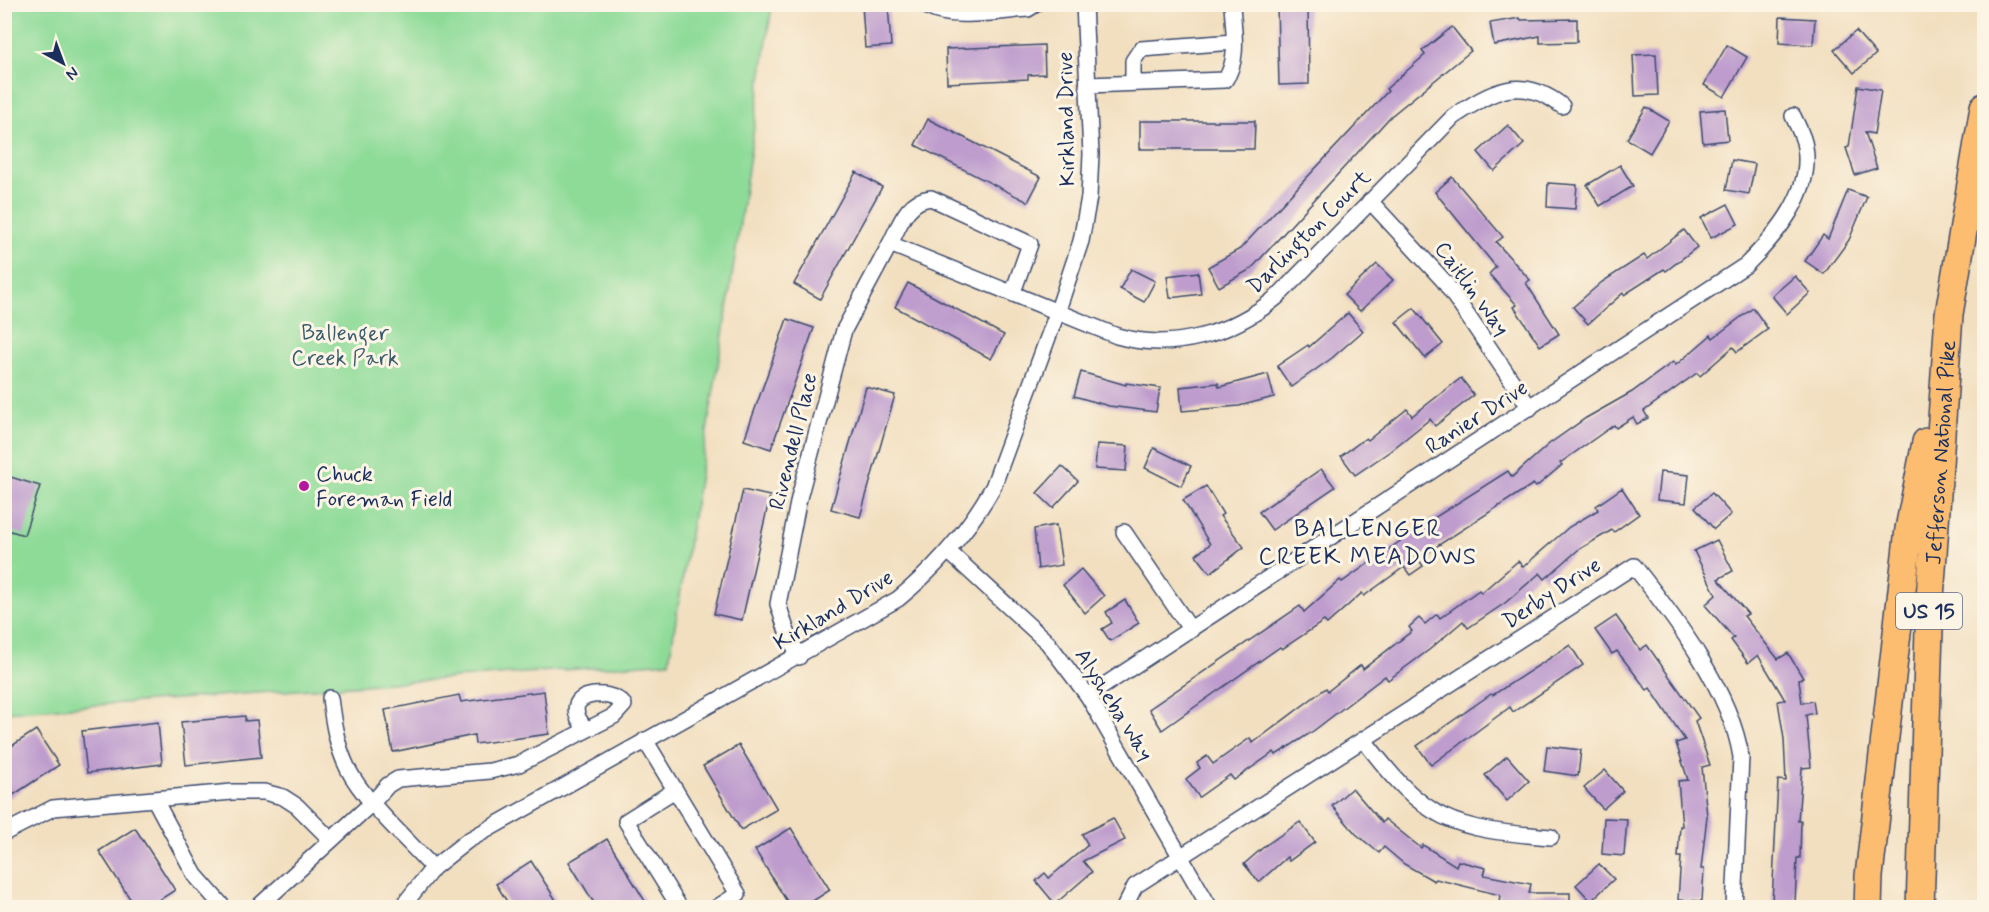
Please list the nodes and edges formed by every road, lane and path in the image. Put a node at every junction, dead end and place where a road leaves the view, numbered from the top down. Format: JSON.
{"nodes":[{"id":1,"x":924,"y":4,"type":"edge"},
{"id":2,"x":1036,"y":4,"type":"edge"},
{"id":3,"x":1084,"y":4,"type":"edge"},
{"id":4,"x":1232,"y":4,"type":"edge"},
{"id":5,"x":1234,"y":42,"type":"junction"},
{"id":6,"x":1133,"y":82,"type":"junction"},
{"id":7,"x":1087,"y":85,"type":"junction"},
{"id":8,"x":1562,"y":106,"type":"dead end"},
{"id":9,"x":1984,"y":107,"type":"edge"},
{"id":10,"x":1793,"y":116,"type":"dead end"},
{"id":11,"x":1370,"y":201,"type":"junction"},
{"id":12,"x":890,"y":244,"type":"junction"},
{"id":13,"x":1013,"y":292,"type":"junction"},
{"id":14,"x":1057,"y":313,"type":"junction"},
{"id":15,"x":1949,"y":314,"type":"junction"},
{"id":16,"x":1530,"y":408,"type":"junction"},
{"id":17,"x":1124,"y":532,"type":"dead end"},
{"id":18,"x":948,"y":552,"type":"junction"},
{"id":19,"x":1191,"y":630,"type":"junction"},
{"id":20,"x":799,"y":657,"type":"junction"},
{"id":21,"x":1088,"y":696,"type":"junction"},
{"id":22,"x":330,"y":698,"type":"dead end"},
{"id":23,"x":586,"y":729,"type":"dead end"},
{"id":24,"x":645,"y":740,"type":"junction"},
{"id":25,"x":1364,"y":740,"type":"junction"},
{"id":26,"x":675,"y":790,"type":"junction"},
{"id":27,"x":154,"y":800,"type":"junction"},
{"id":28,"x":373,"y":802,"type":"junction"},
{"id":29,"x":8,"y":831,"type":"dead end"},
{"id":30,"x":1551,"y":837,"type":"dead end"},
{"id":31,"x":331,"y":840,"type":"junction"},
{"id":32,"x":1180,"y":857,"type":"junction"},
{"id":33,"x":433,"y":868,"type":"junction"},
{"id":34,"x":224,"y":908,"type":"edge"},
{"id":35,"x":257,"y":908,"type":"edge"},
{"id":36,"x":401,"y":908,"type":"edge"},
{"id":37,"x":680,"y":908,"type":"edge"},
{"id":38,"x":716,"y":908,"type":"edge"},
{"id":39,"x":1124,"y":908,"type":"edge"},
{"id":40,"x":1210,"y":908,"type":"edge"},
{"id":41,"x":1734,"y":908,"type":"edge"},
{"id":42,"x":1868,"y":908,"type":"edge"},
{"id":43,"x":1920,"y":908,"type":"edge"}],
"edges":[{"from":1,"to":2,"type":"street"},
{"from":3,"to":7,"type":"street","name":"Kirkland Drive"},
{"from":4,"to":5,"type":"street"},
{"from":5,"to":6,"type":"street"},
{"from":5,"to":6,"type":"street"},
{"from":6,"to":7,"type":"street"},
{"from":7,"to":14,"type":"street","name":"Kirkland Drive"},
{"from":8,"to":11,"type":"street","name":"Darlington Court"},
{"from":9,"to":15,"type":"highway","name":"Jefferson National Pike","number":"US 15"},
{"from":10,"to":16,"type":"street","name":"Ranier Drive"},
{"from":11,"to":14,"type":"street","name":"Darlington Court"},
{"from":11,"to":16,"type":"street","name":"Caitlin Way"},
{"from":12,"to":13,"type":"street"},
{"from":12,"to":13,"type":"street","name":"Rivendell Place"},
{"from":12,"to":20,"type":"street","name":"Rivendell Place"},
{"from":13,"to":14,"type":"street"},
{"from":14,"to":18,"type":"street","name":"Kirkland Drive"},
{"from":15,"to":42,"type":"highway"},
{"from":15,"to":43,"type":"highway","name":"Jefferson National Pike","number":"US 15"},
{"from":16,"to":19,"type":"street","name":"Ranier Drive"},
{"from":17,"to":19,"type":"street"},
{"from":18,"to":20,"type":"street","name":"Kirkland Drive"},
{"from":18,"to":21,"type":"street","name":"Alysheba Way"},
{"from":19,"to":21,"type":"street","name":"Ranier Drive"},
{"from":20,"to":24,"type":"street","name":"Kirkland Drive"},
{"from":21,"to":32,"type":"street","name":"Alysheba Way"},
{"from":22,"to":28,"type":"street"},
{"from":23,"to":28,"type":"street"},
{"from":24,"to":26,"type":"street"},
{"from":24,"to":33,"type":"street","name":"Kirkland Drive"},
{"from":25,"to":30,"type":"street"},
{"from":25,"to":32,"type":"street","name":"Derby Drive"},
{"from":25,"to":41,"type":"street","name":"Derby Drive"},
{"from":26,"to":37,"type":"street"},
{"from":26,"to":38,"type":"street"},
{"from":27,"to":29,"type":"street"},
{"from":27,"to":31,"type":"street"},
{"from":27,"to":34,"type":"street"},
{"from":28,"to":31,"type":"street"},
{"from":28,"to":33,"type":"street"},
{"from":31,"to":35,"type":"street"},
{"from":32,"to":39,"type":"street","name":"Derby Drive"},
{"from":32,"to":40,"type":"street","name":"Alysheba Way"},
{"from":33,"to":36,"type":"street","name":"Kirkland Drive"}]}
